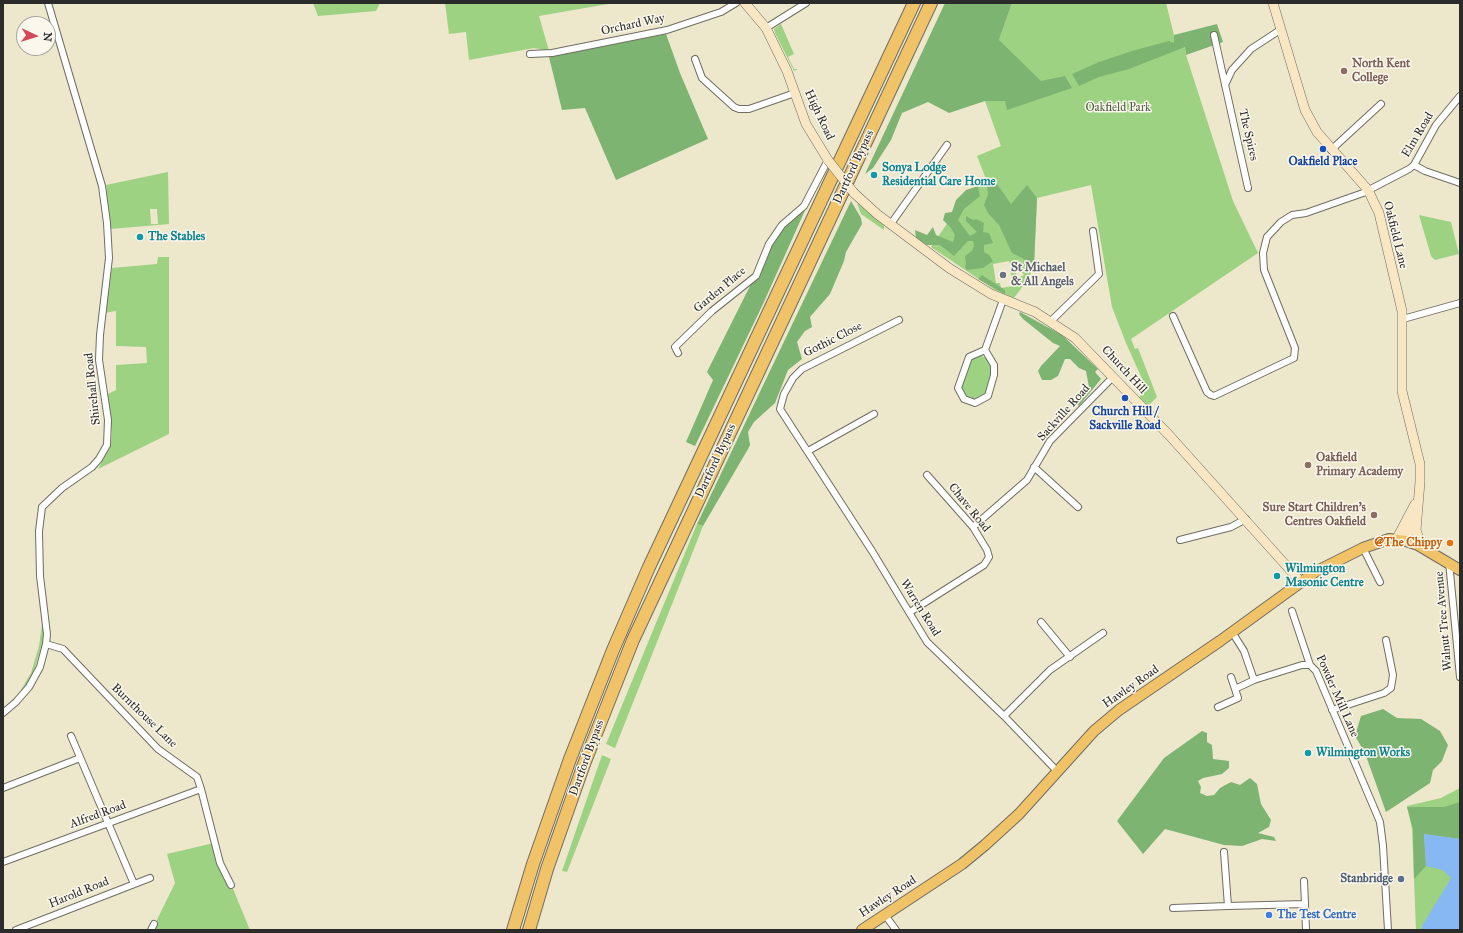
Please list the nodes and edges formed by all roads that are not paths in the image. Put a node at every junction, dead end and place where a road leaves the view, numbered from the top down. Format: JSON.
{"nodes":[{"id":1,"x":48,"y":3,"type":"edge"},
{"id":2,"x":736,"y":3,"type":"edge"},
{"id":3,"x":745,"y":3,"type":"edge"},
{"id":4,"x":806,"y":3,"type":"edge"},
{"id":5,"x":914,"y":3,"type":"edge"},
{"id":6,"x":931,"y":3,"type":"edge"},
{"id":7,"x":1273,"y":3,"type":"edge"},
{"id":8,"x":766,"y":28,"type":"junction"},
{"id":9,"x":1280,"y":30,"type":"junction"},
{"id":10,"x":1214,"y":35,"type":"dead end"},
{"id":11,"x":530,"y":54,"type":"dead end"},
{"id":12,"x":695,"y":59,"type":"dead end"},
{"id":13,"x":1225,"y":86,"type":"junction"},
{"id":14,"x":795,"y":93,"type":"junction"},
{"id":15,"x":1460,"y":96,"type":"edge"},
{"id":16,"x":1381,"y":104,"type":"dead end"},
{"id":17,"x":947,"y":145,"type":"dead end"},
{"id":18,"x":1331,"y":150,"type":"junction"},
{"id":19,"x":828,"y":160,"type":"junction"},
{"id":20,"x":1414,"y":165,"type":"junction"},
{"id":21,"x":1460,"y":183,"type":"edge"},
{"id":22,"x":1248,"y":188,"type":"dead end"},
{"id":23,"x":1368,"y":190,"type":"junction"},
{"id":24,"x":890,"y":224,"type":"junction"},
{"id":25,"x":1093,"y":231,"type":"dead end"},
{"id":26,"x":1003,"y":300,"type":"junction"},
{"id":27,"x":1460,"y":303,"type":"edge"},
{"id":28,"x":1173,"y":316,"type":"dead end"},
{"id":29,"x":1403,"y":319,"type":"junction"},
{"id":30,"x":898,"y":320,"type":"dead end"},
{"id":31,"x":1051,"y":321,"type":"junction"},
{"id":32,"x":985,"y":350,"type":"junction"},
{"id":33,"x":678,"y":353,"type":"dead end"},
{"id":34,"x":1112,"y":377,"type":"junction"},
{"id":35,"x":783,"y":413,"type":"joint"},
{"id":36,"x":874,"y":414,"type":"dead end"},
{"id":37,"x":808,"y":451,"type":"junction"},
{"id":38,"x":1034,"y":467,"type":"junction"},
{"id":39,"x":927,"y":475,"type":"dead end"},
{"id":40,"x":1418,"y":499,"type":"junction"},
{"id":41,"x":1078,"y":507,"type":"dead end"},
{"id":42,"x":1246,"y":519,"type":"junction"},
{"id":43,"x":973,"y":527,"type":"junction"},
{"id":44,"x":1180,"y":540,"type":"dead end"},
{"id":45,"x":1401,"y":540,"type":"junction"},
{"id":46,"x":1363,"y":548,"type":"junction"},
{"id":47,"x":1427,"y":550,"type":"junction"},
{"id":48,"x":1449,"y":562,"type":"junction"},
{"id":49,"x":1460,"y":570,"type":"edge"},
{"id":50,"x":1300,"y":581,"type":"junction"},
{"id":51,"x":1380,"y":582,"type":"dead end"},
{"id":52,"x":1292,"y":611,"type":"dead end"},
{"id":53,"x":910,"y":612,"type":"junction"},
{"id":54,"x":1041,"y":622,"type":"dead end"},
{"id":55,"x":1232,"y":632,"type":"junction"},
{"id":56,"x":1103,"y":633,"type":"dead end"},
{"id":57,"x":1386,"y":640,"type":"dead end"},
{"id":58,"x":46,"y":644,"type":"junction"},
{"id":59,"x":1070,"y":657,"type":"junction"},
{"id":60,"x":1310,"y":665,"type":"junction"},
{"id":61,"x":1231,"y":677,"type":"dead end"},
{"id":62,"x":1460,"y":677,"type":"edge"},
{"id":63,"x":1254,"y":680,"type":"junction"},
{"id":64,"x":1235,"y":690,"type":"junction"},
{"id":65,"x":1218,"y":707,"type":"dead end"},
{"id":66,"x":1332,"y":710,"type":"junction"},
{"id":67,"x":3,"y":713,"type":"edge"},
{"id":68,"x":1004,"y":716,"type":"junction"},
{"id":69,"x":71,"y":736,"type":"dead end"},
{"id":70,"x":80,"y":758,"type":"junction"},
{"id":71,"x":1057,"y":772,"type":"junction"},
{"id":72,"x":3,"y":788,"type":"edge"},
{"id":73,"x":202,"y":789,"type":"junction"},
{"id":74,"x":108,"y":823,"type":"junction"},
{"id":75,"x":1224,"y":852,"type":"dead end"},
{"id":76,"x":3,"y":862,"type":"edge"},
{"id":77,"x":150,"y":878,"type":"dead end"},
{"id":78,"x":1304,"y":881,"type":"dead end"},
{"id":79,"x":134,"y":884,"type":"junction"},
{"id":80,"x":232,"y":885,"type":"dead end"},
{"id":81,"x":1305,"y":904,"type":"junction"},
{"id":82,"x":1228,"y":906,"type":"junction"},
{"id":83,"x":1172,"y":908,"type":"dead end"},
{"id":84,"x":885,"y":915,"type":"junction"},
{"id":85,"x":16,"y":930,"type":"edge"},
{"id":86,"x":513,"y":930,"type":"edge"},
{"id":87,"x":529,"y":930,"type":"edge"},
{"id":88,"x":862,"y":930,"type":"edge"},
{"id":89,"x":896,"y":930,"type":"edge"},
{"id":90,"x":1306,"y":930,"type":"edge"},
{"id":91,"x":1388,"y":930,"type":"edge"}],
"edges":[{"from":1,"to":58,"type":"street","name":"Shirehall Road"},
{"from":2,"to":11,"type":"street","name":"Orchard Way"},
{"from":3,"to":8,"type":"main road","name":"High Road"},
{"from":4,"to":8,"type":"street"},
{"from":5,"to":86,"type":"highway","name":"Dartford Bypass"},
{"from":6,"to":87,"type":"highway","name":"Dartford Bypass"},
{"from":7,"to":9,"type":"main road","name":"Oakfield Lane"},
{"from":8,"to":14,"type":"main road","name":"High Road"},
{"from":9,"to":13,"type":"street"},
{"from":9,"to":18,"type":"main road","name":"Oakfield Lane"},
{"from":10,"to":13,"type":"street","name":"The Spires"},
{"from":12,"to":14,"type":"street"},
{"from":13,"to":22,"type":"street","name":"The Spires"},
{"from":14,"to":19,"type":"main road","name":"High Road"},
{"from":15,"to":20,"type":"street","name":"Elm Road"},
{"from":16,"to":18,"type":"street"},
{"from":17,"to":24,"type":"street"},
{"from":18,"to":23,"type":"main road","name":"Oakfield Lane"},
{"from":19,"to":24,"type":"main road","name":"High Road","bridge":true},
{"from":19,"to":33,"type":"street","name":"Garden Place"},
{"from":20,"to":21,"type":"street"},
{"from":20,"to":23,"type":"street","name":"Elm Road"},
{"from":23,"to":28,"type":"street","name":"Elm Road"},
{"from":23,"to":29,"type":"main road","name":"Oakfield Lane"},
{"from":24,"to":26,"type":"main road","name":"Church Hill"},
{"from":25,"to":31,"type":"street"},
{"from":26,"to":31,"type":"main road","name":"Church Hill"},
{"from":26,"to":32,"type":"street"},
{"from":27,"to":29,"type":"street"},
{"from":29,"to":40,"type":"main road","name":"Oakfield Lane"},
{"from":30,"to":35,"type":"street","name":"Gothic Close"},
{"from":31,"to":34,"type":"main road","name":"Church Hill"},
{"from":32,"to":32,"type":"street"},
{"from":34,"to":38,"type":"street","name":"Sackville Road"},
{"from":34,"to":42,"type":"main road","name":"Church Hill"},
{"from":35,"to":37,"type":"street","name":"Warren Road"},
{"from":36,"to":37,"type":"street"},
{"from":37,"to":53,"type":"street","name":"Warren Road"},
{"from":38,"to":41,"type":"street"},
{"from":38,"to":43,"type":"street","name":"Sackville Road"},
{"from":39,"to":43,"type":"street","name":"Chave Road"},
{"from":40,"to":45,"type":"main road","name":"Oakfield Lane"},
{"from":40,"to":47,"type":"main road","name":"Oakfield Lane"},
{"from":42,"to":44,"type":"street"},
{"from":42,"to":50,"type":"main road","name":"Church Hill"},
{"from":43,"to":53,"type":"street","name":"Chave Road"},
{"from":45,"to":46,"type":"main road","name":"Hawley Road"},
{"from":45,"to":47,"type":"main road","name":"Hawley Road"},
{"from":46,"to":50,"type":"main road","name":"Hawley Road"},
{"from":46,"to":51,"type":"street"},
{"from":47,"to":48,"type":"main road","name":"Hawley Road"},
{"from":48,"to":49,"type":"main road","name":"Hawley Road"},
{"from":48,"to":62,"type":"street","name":"Walnut Tree Avenue"},
{"from":50,"to":55,"type":"main road","name":"Hawley Road"},
{"from":52,"to":60,"type":"street","name":"Powder Mill Lane"},
{"from":53,"to":68,"type":"street","name":"Warren Road"},
{"from":54,"to":59,"type":"street"},
{"from":55,"to":63,"type":"street"},
{"from":55,"to":71,"type":"main road","name":"Hawley Road"},
{"from":56,"to":59,"type":"street"},
{"from":57,"to":66,"type":"street"},
{"from":58,"to":67,"type":"street","name":"Shirehall Road"},
{"from":58,"to":73,"type":"street","name":"Burnthouse Lane"},
{"from":59,"to":68,"type":"street"},
{"from":60,"to":63,"type":"street"},
{"from":60,"to":66,"type":"street","name":"Powder Mill Lane"},
{"from":61,"to":64,"type":"street"},
{"from":63,"to":64,"type":"street"},
{"from":64,"to":65,"type":"street"},
{"from":66,"to":91,"type":"street","name":"Powder Mill Lane"},
{"from":68,"to":71,"type":"street","name":"Warren Road"},
{"from":69,"to":70,"type":"street"},
{"from":70,"to":72,"type":"street"},
{"from":70,"to":74,"type":"street"},
{"from":71,"to":84,"type":"main road","name":"Hawley Road"},
{"from":73,"to":74,"type":"street","name":"Alfred Road"},
{"from":73,"to":80,"type":"street","name":"Burnthouse Lane"},
{"from":74,"to":76,"type":"street","name":"Alfred Road"},
{"from":74,"to":79,"type":"street"},
{"from":75,"to":82,"type":"street"},
{"from":77,"to":79,"type":"street","name":"Harold Road"},
{"from":78,"to":81,"type":"street"},
{"from":79,"to":85,"type":"street","name":"Harold Road"},
{"from":81,"to":82,"type":"street"},
{"from":81,"to":90,"type":"street"},
{"from":82,"to":83,"type":"street"},
{"from":84,"to":88,"type":"main road","name":"Hawley Road"},
{"from":84,"to":89,"type":"street"}]}
